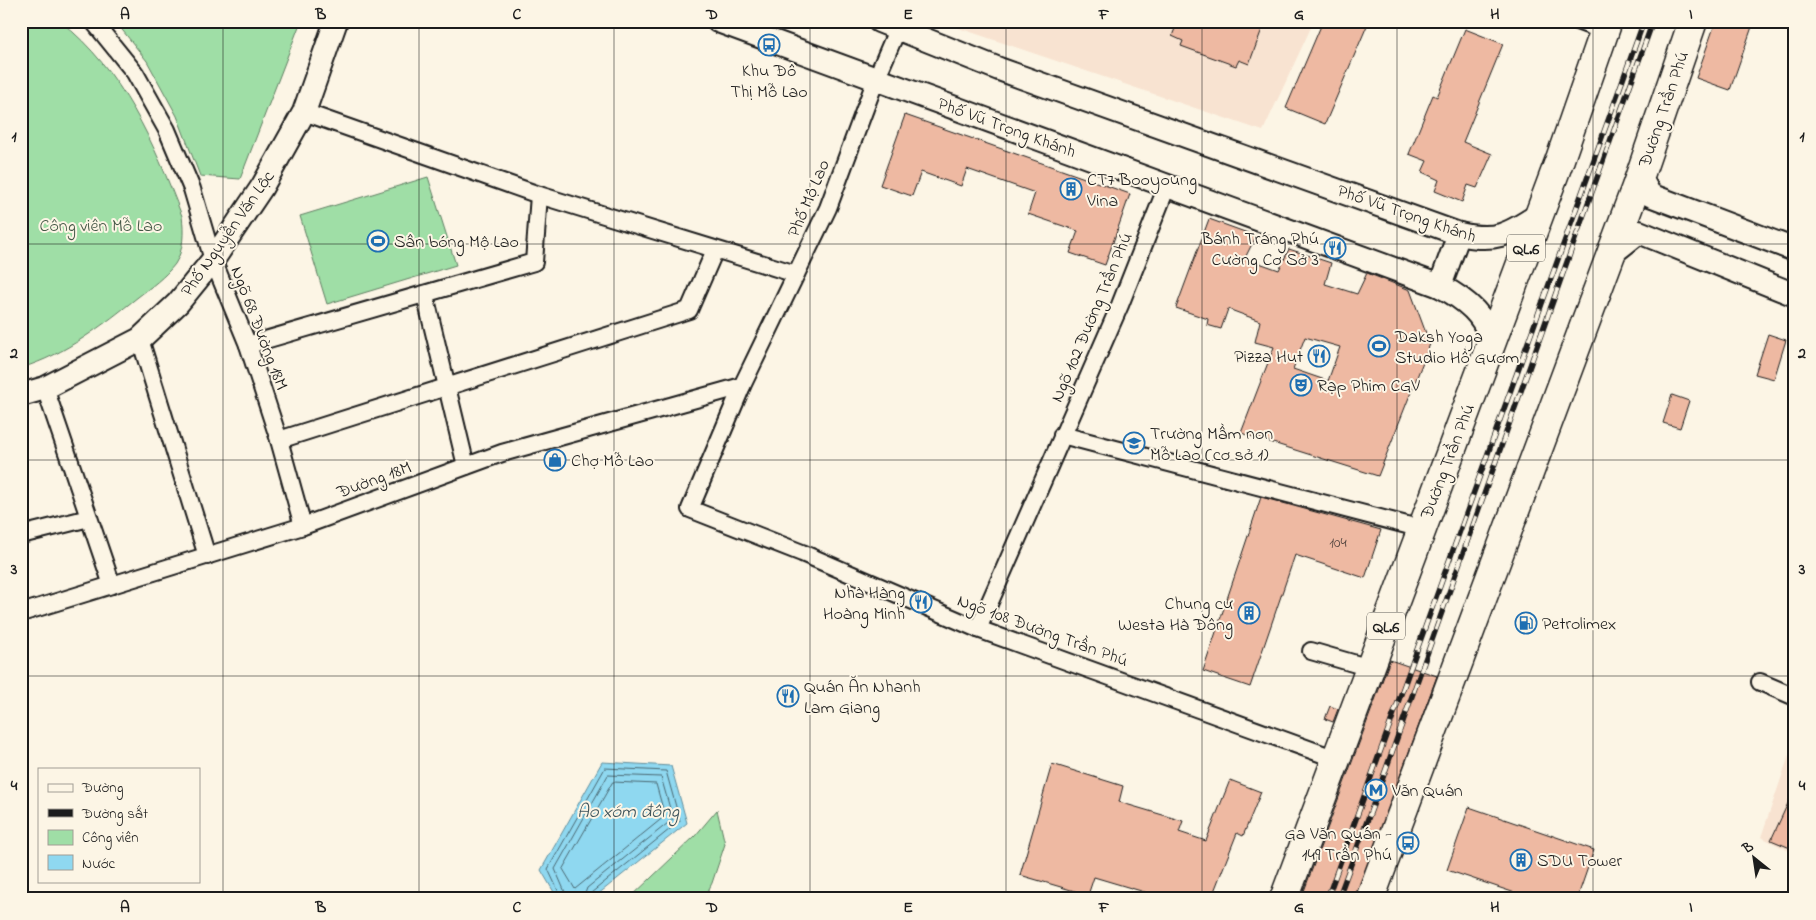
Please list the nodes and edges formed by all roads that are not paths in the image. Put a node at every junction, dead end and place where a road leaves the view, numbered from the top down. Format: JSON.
{"nodes":[{"id":1,"x":93,"y":21,"type":"edge"},
{"id":2,"x":336,"y":21,"type":"edge"},
{"id":3,"x":718,"y":21,"type":"edge"},
{"id":4,"x":1577,"y":21,"type":"edge"},
{"id":5,"x":1694,"y":21,"type":"edge"},
{"id":6,"x":893,"y":24,"type":"edge"},
{"id":7,"x":1606,"y":26,"type":"edge"},
{"id":8,"x":876,"y":79,"type":"junction"},
{"id":9,"x":304,"y":112,"type":"junction"},
{"id":10,"x":1640,"y":176,"type":"junction"},
{"id":11,"x":1167,"y":186,"type":"junction"},
{"id":12,"x":539,"y":195,"type":"junction"},
{"id":13,"x":1683,"y":207,"type":"junction"},
{"id":14,"x":1538,"y":215,"type":"junction"},
{"id":15,"x":1459,"y":234,"type":"junction"},
{"id":16,"x":1671,"y":243,"type":"junction"},
{"id":17,"x":715,"y":250,"type":"junction"},
{"id":18,"x":1795,"y":250,"type":"edge"},
{"id":19,"x":1610,"y":255,"type":"junction"},
{"id":20,"x":213,"y":260,"type":"junction"},
{"id":21,"x":796,"y":274,"type":"junction"},
{"id":22,"x":1440,"y":286,"type":"junction"},
{"id":23,"x":425,"y":295,"type":"junction"},
{"id":24,"x":1795,"y":295,"type":"edge"},
{"id":25,"x":140,"y":339,"type":"junction"},
{"id":26,"x":248,"y":345,"type":"junction"},
{"id":27,"x":1488,"y":352,"type":"junction"},
{"id":28,"x":742,"y":386,"type":"junction"},
{"id":29,"x":45,"y":388,"type":"junction"},
{"id":30,"x":448,"y":388,"type":"junction"},
{"id":31,"x":21,"y":395,"type":"edge"},
{"id":32,"x":1062,"y":435,"type":"junction"},
{"id":33,"x":280,"y":440,"type":"junction"},
{"id":34,"x":466,"y":466,"type":"junction"},
{"id":35,"x":89,"y":518,"type":"junction"},
{"id":36,"x":303,"y":526,"type":"junction"},
{"id":37,"x":1422,"y":530,"type":"junction"},
{"id":38,"x":21,"y":536,"type":"edge"},
{"id":39,"x":207,"y":556,"type":"junction"},
{"id":40,"x":112,"y":585,"type":"junction"},
{"id":41,"x":21,"y":613,"type":"edge"},
{"id":42,"x":978,"y":629,"type":"junction"},
{"id":43,"x":1311,"y":651,"type":"dead end"},
{"id":44,"x":1370,"y":668,"type":"junction"},
{"id":45,"x":1760,"y":682,"type":"dead end"},
{"id":46,"x":1795,"y":697,"type":"edge"},
{"id":47,"x":1336,"y":759,"type":"junction"},
{"id":48,"x":1284,"y":899,"type":"edge"},
{"id":49,"x":1370,"y":899,"type":"edge"}],
"edges":[{"from":1,"to":20,"type":"street","name":"Ngõ 68 Đường 18M"},
{"from":2,"to":9,"type":"main road","name":"Phố Nguyễn Văn Lộc"},
{"from":3,"to":8,"type":"main road","name":"Phố Vũ Trọng Khánh"},
{"from":4,"to":7,"type":"street"},
{"from":5,"to":10,"type":"highway","name":"Đường Trần Phú"},
{"from":6,"to":8,"type":"street","name":"Phố Mộ Lao"},
{"from":6,"to":15,"type":"main road","name":"Phố Vũ Trọng Khánh"},
{"from":7,"to":14,"type":"highway","name":"Đường Trần Phú","number":"QL.6"},
{"from":8,"to":11,"type":"main road","name":"Phố Vũ Trọng Khánh"},
{"from":8,"to":21,"type":"street","name":"Phố Mộ Lao"},
{"from":9,"to":12,"type":"street"},
{"from":9,"to":20,"type":"main road","name":"Phố Nguyễn Văn Lộc"},
{"from":10,"to":13,"type":"main road"},
{"from":10,"to":19,"type":"highway","name":"Đường Trần Phú"},
{"from":11,"to":22,"type":"main road","name":"Phố Vũ Trọng Khánh"},
{"from":11,"to":32,"type":"street","name":"Ngõ 102 Đường Trần Phú"},
{"from":12,"to":17,"type":"street"},
{"from":12,"to":23,"type":"street"},
{"from":13,"to":16,"type":"main road"},
{"from":13,"to":18,"type":"main road"},
{"from":14,"to":15,"type":"main road","name":"Phố Vũ Trọng Khánh"},
{"from":14,"to":27,"type":"highway","name":"Đường Trần Phú","number":"QL.6"},
{"from":15,"to":22,"type":"main road"},
{"from":16,"to":19,"type":"main road"},
{"from":16,"to":24,"type":"main road"},
{"from":17,"to":21,"type":"street"},
{"from":17,"to":30,"type":"street"},
{"from":19,"to":49,"type":"highway","name":"Đường Trần Phú"},
{"from":20,"to":25,"type":"main road","name":"Phố Nguyễn Văn Lộc"},
{"from":20,"to":26,"type":"street","name":"Ngõ 68 Đường 18M"},
{"from":21,"to":28,"type":"street","name":"Phố Mộ Lao"},
{"from":22,"to":27,"type":"main road","name":"Phố Vũ Trọng Khánh"},
{"from":23,"to":26,"type":"street"},
{"from":23,"to":30,"type":"street"},
{"from":25,"to":29,"type":"main road","name":"Phố Nguyễn Văn Lộc"},
{"from":25,"to":39,"type":"street"},
{"from":26,"to":33,"type":"street","name":"Ngõ 68 Đường 18M"},
{"from":27,"to":37,"type":"highway","name":"Đường Trần Phú","number":"QL.6"},
{"from":28,"to":34,"type":"street","name":"Đường 18M"},
{"from":28,"to":42,"type":"street","name":"Ngõ 108 Đường Trần Phú"},
{"from":29,"to":31,"type":"main road","name":"Phố Nguyễn Văn Lộc"},
{"from":29,"to":35,"type":"street"},
{"from":30,"to":33,"type":"street"},
{"from":30,"to":34,"type":"street"},
{"from":32,"to":37,"type":"street"},
{"from":32,"to":42,"type":"street","name":"Ngõ 102 Đường Trần Phú"},
{"from":33,"to":36,"type":"street","name":"Ngõ 68 Đường 18M"},
{"from":34,"to":36,"type":"street","name":"Đường 18M"},
{"from":35,"to":38,"type":"street"},
{"from":35,"to":40,"type":"street"},
{"from":36,"to":39,"type":"street","name":"Đường 18M"},
{"from":37,"to":44,"type":"highway","name":"Đường Trần Phú","number":"QL.6"},
{"from":39,"to":40,"type":"street","name":"Đường 18M"},
{"from":40,"to":41,"type":"street","name":"Đường 18M"},
{"from":42,"to":47,"type":"street","name":"Ngõ 108 Đường Trần Phú"},
{"from":43,"to":44,"type":"street"},
{"from":44,"to":47,"type":"highway","name":"Đường Trần Phú","number":"QL.6"},
{"from":45,"to":46,"type":"street"},
{"from":47,"to":48,"type":"highway","name":"Đường Trần Phú","number":"QL.6"}]}
